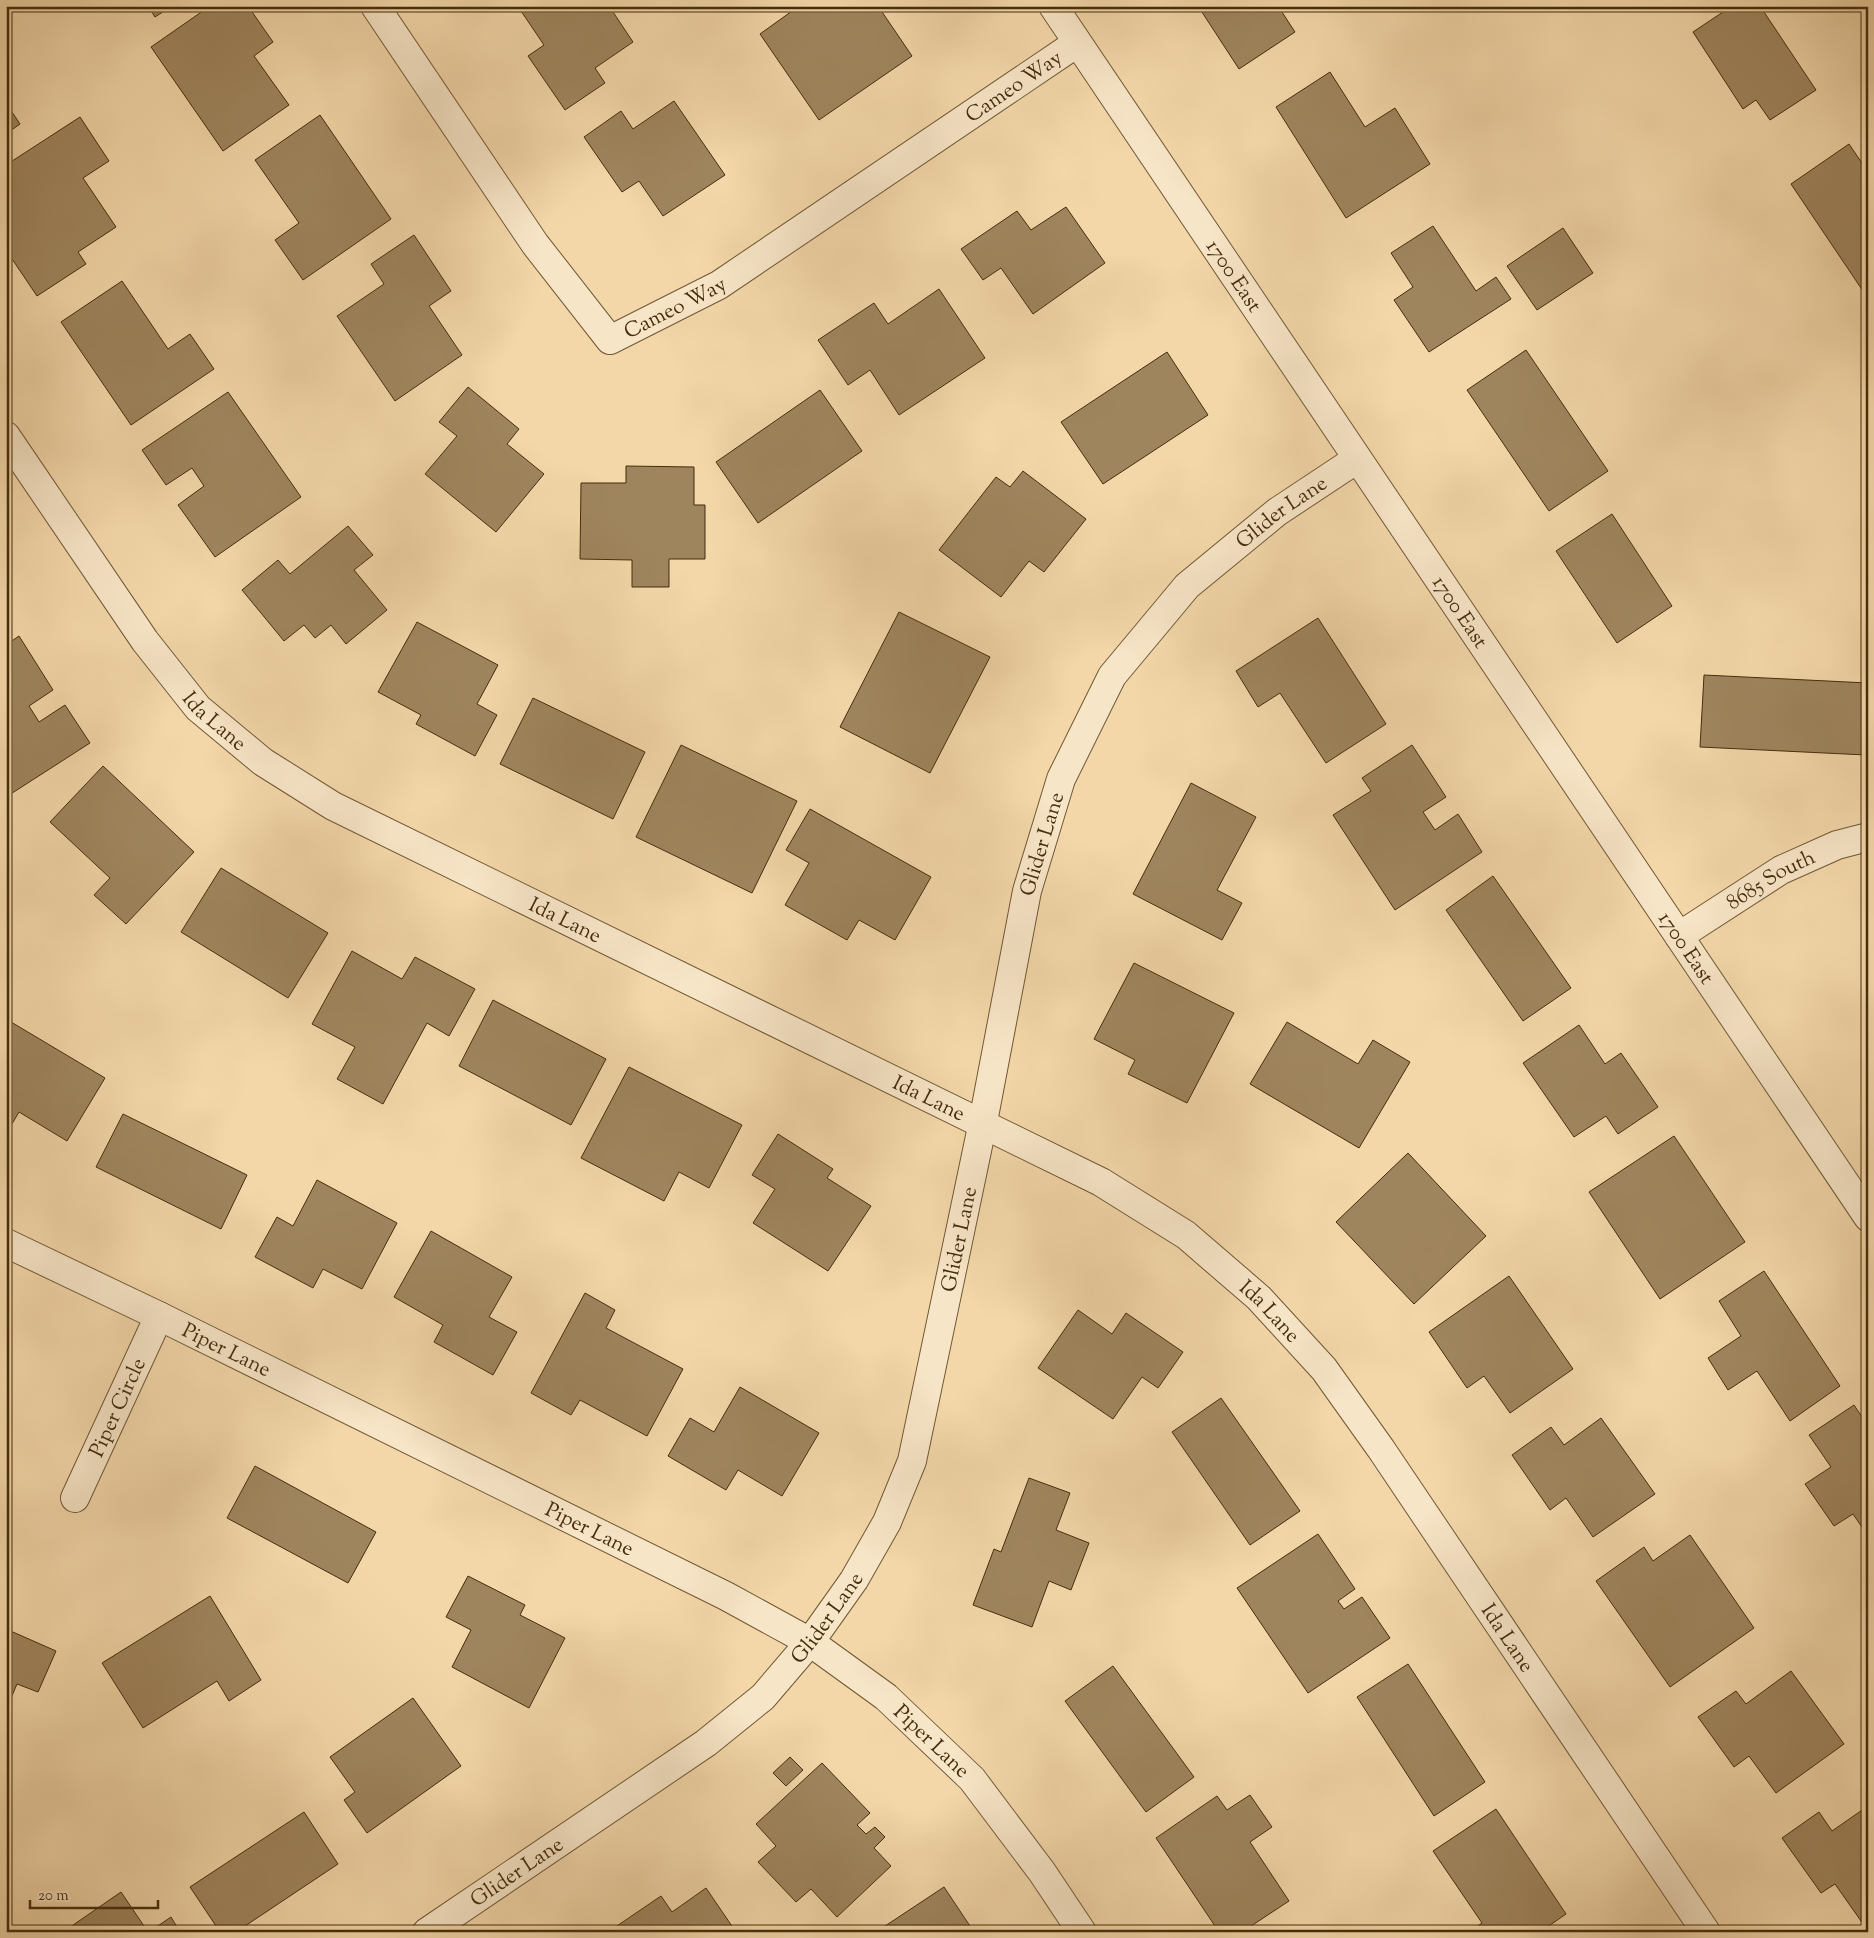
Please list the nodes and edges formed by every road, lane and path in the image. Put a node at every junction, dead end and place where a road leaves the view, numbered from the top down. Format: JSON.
{"nodes":[{"id":1,"x":374,"y":6,"type":"edge"},
{"id":2,"x":1053,"y":6,"type":"edge"},
{"id":3,"x":1077,"y":43,"type":"junction"},
{"id":4,"x":6,"y":436,"type":"edge"},
{"id":5,"x":1358,"y":459,"type":"junction"},
{"id":6,"x":1868,"y":836,"type":"edge"},
{"id":7,"x":1679,"y":936,"type":"junction"},
{"id":8,"x":983,"y":1122,"type":"junction"},
{"id":9,"x":1868,"y":1217,"type":"edge"},
{"id":10,"x":6,"y":1243,"type":"edge"},
{"id":11,"x":159,"y":1316,"type":"junction"},
{"id":12,"x":75,"y":1498,"type":"dead end"},
{"id":13,"x":810,"y":1642,"type":"junction"},
{"id":14,"x":426,"y":1932,"type":"edge"},
{"id":15,"x":1082,"y":1932,"type":"edge"},
{"id":16,"x":1706,"y":1932,"type":"edge"}],
"edges":[{"from":1,"to":3,"type":"street","name":"Cameo Way"},
{"from":2,"to":3,"type":"street","name":"1700 East"},
{"from":3,"to":5,"type":"street","name":"1700 East"},
{"from":4,"to":8,"type":"street","name":"Ida Lane"},
{"from":5,"to":7,"type":"street","name":"1700 East"},
{"from":5,"to":8,"type":"street","name":"Glider Lane"},
{"from":6,"to":7,"type":"street","name":"8685 South"},
{"from":7,"to":9,"type":"street","name":"1700 East"},
{"from":8,"to":13,"type":"street","name":"Glider Lane"},
{"from":8,"to":16,"type":"street","name":"Ida Lane"},
{"from":10,"to":11,"type":"street","name":"Piper Lane"},
{"from":11,"to":12,"type":"street","name":"Piper Circle"},
{"from":11,"to":13,"type":"street","name":"Piper Lane"},
{"from":13,"to":14,"type":"street","name":"Glider Lane"},
{"from":13,"to":15,"type":"street","name":"Piper Lane"}]}
